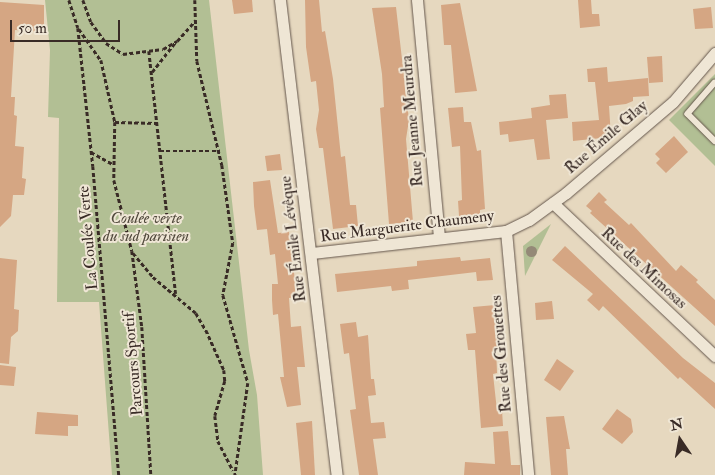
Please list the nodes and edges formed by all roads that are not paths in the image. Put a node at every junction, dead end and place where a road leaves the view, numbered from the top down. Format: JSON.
{"nodes":[{"id":1,"x":280,"y":0,"type":"edge"},
{"id":2,"x":417,"y":0,"type":"edge"},
{"id":3,"x":715,"y":53,"type":"edge"},
{"id":4,"x":715,"y":83,"type":"edge"},
{"id":5,"x":714,"y":139,"type":"edge"},
{"id":6,"x":552,"y":203,"type":"junction"},
{"id":7,"x":506,"y":231,"type":"junction"},
{"id":8,"x":439,"y":238,"type":"junction"},
{"id":9,"x":312,"y":253,"type":"junction"},
{"id":10,"x":715,"y":356,"type":"edge"},
{"id":11,"x":337,"y":475,"type":"edge"},
{"id":12,"x":528,"y":475,"type":"edge"}],
"edges":[{"from":1,"to":9,"type":"street","name":"Rue Émile Lévêque"},
{"from":2,"to":8,"type":"street","name":"Rue Jeanne Meurdra"},
{"from":3,"to":6,"type":"street","name":"Rue Émile Glay"},
{"from":4,"to":5,"type":"lane"},
{"from":6,"to":7,"type":"street","name":"Rue Émile Glay"},
{"from":6,"to":10,"type":"street","name":"Rue des Mimosas"},
{"from":7,"to":8,"type":"street","name":"Rue Marguerite Chaumeny"},
{"from":7,"to":12,"type":"street","name":"Rue des Grouettes"},
{"from":8,"to":9,"type":"street","name":"Rue Marguerite Chaumeny"},
{"from":9,"to":11,"type":"street","name":"Rue Émile Lévêque"}]}
